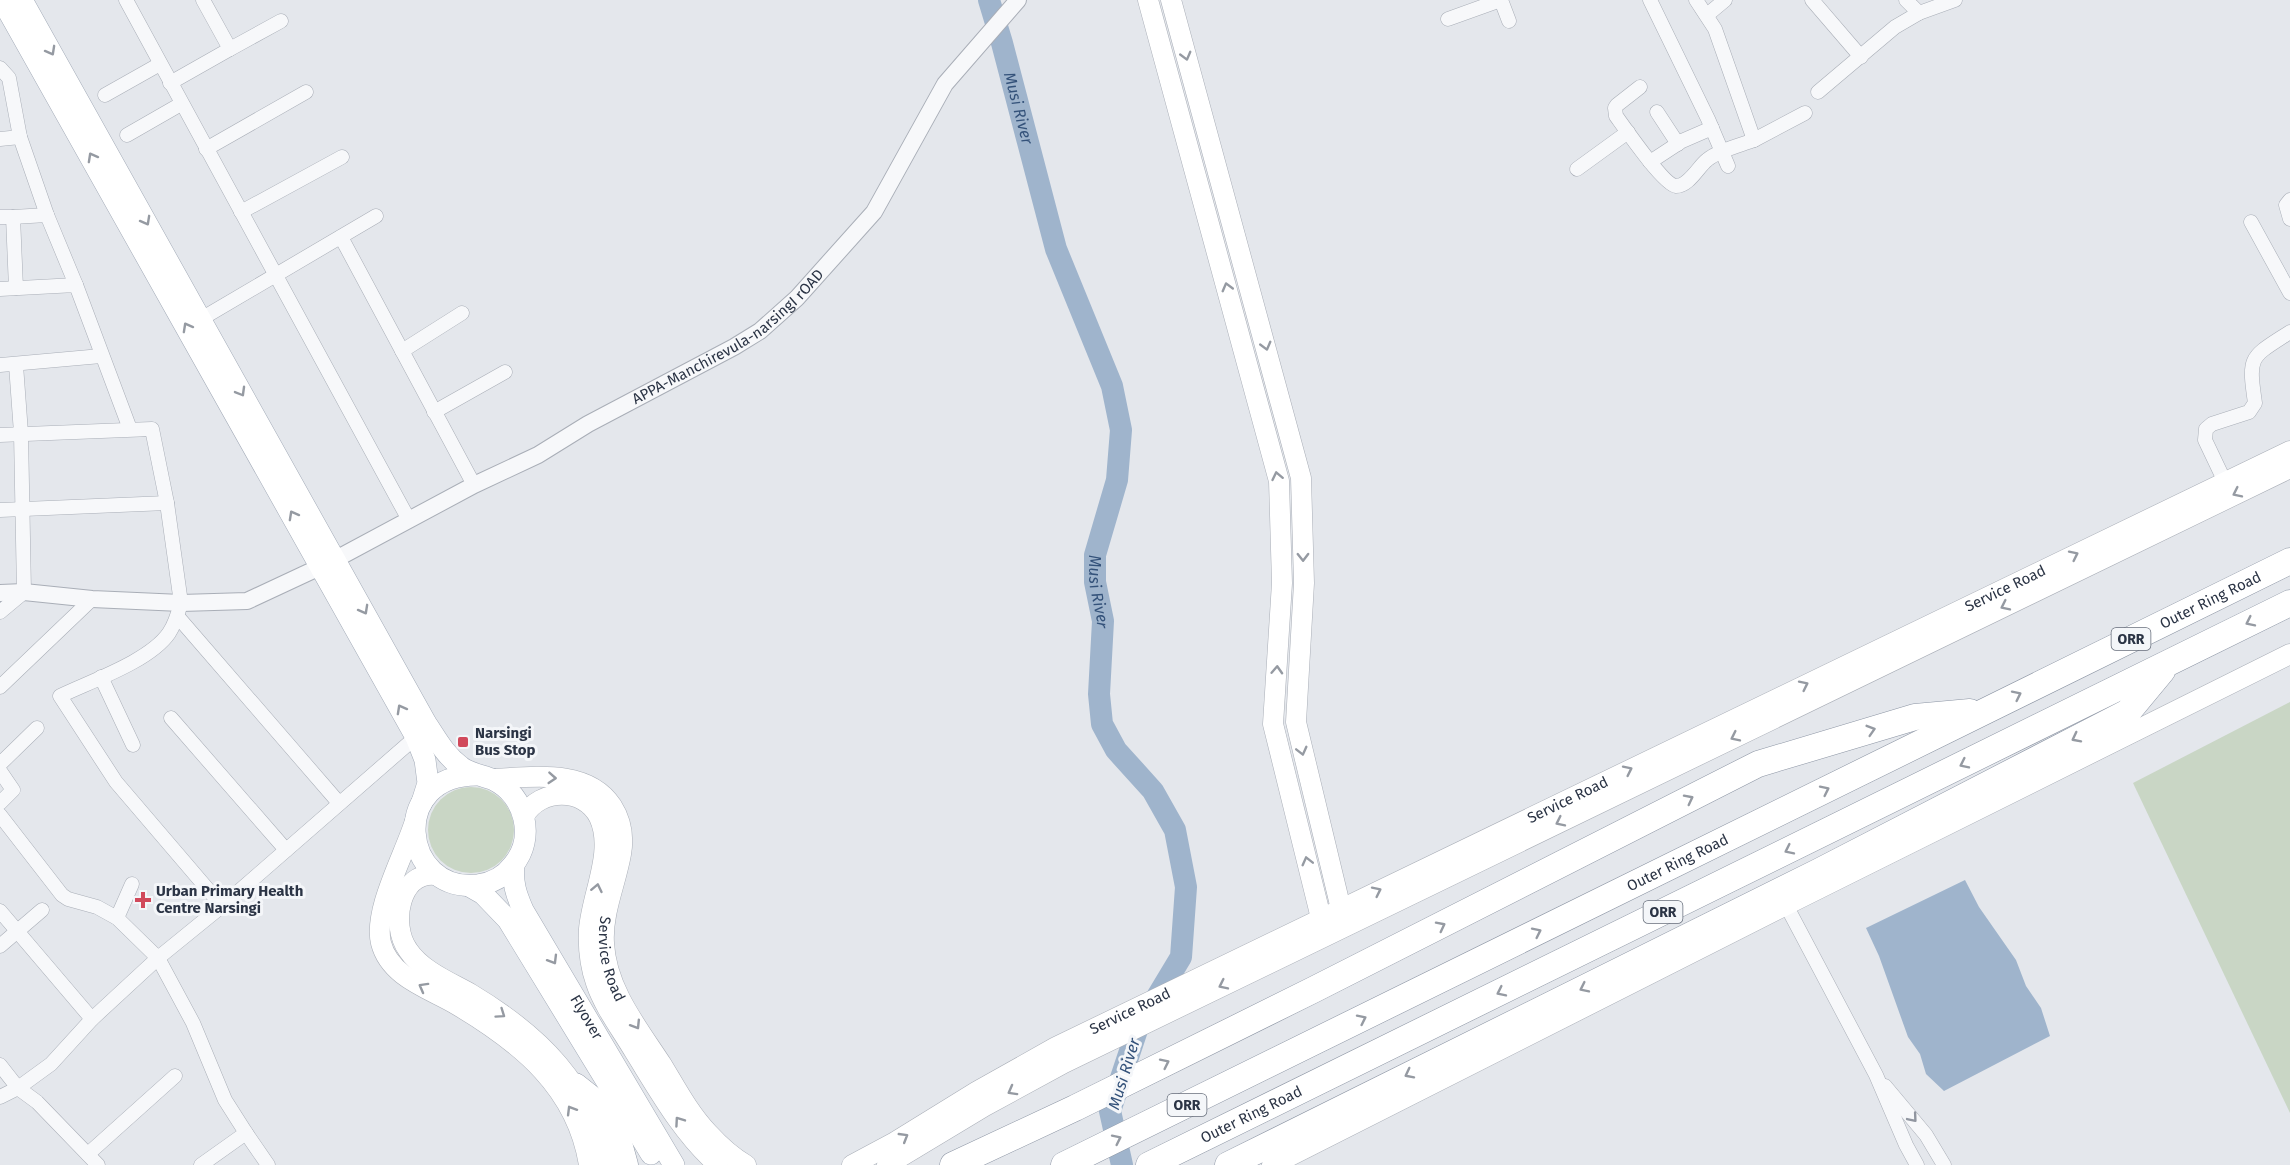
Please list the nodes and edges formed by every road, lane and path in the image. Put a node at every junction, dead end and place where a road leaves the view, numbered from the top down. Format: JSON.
{"nodes":[{"id":1,"x":2,"y":0,"type":"edge"},
{"id":2,"x":22,"y":0,"type":"edge"},
{"id":3,"x":126,"y":0,"type":"edge"},
{"id":4,"x":203,"y":0,"type":"edge"},
{"id":5,"x":1018,"y":0,"type":"edge"},
{"id":6,"x":1148,"y":0,"type":"edge"},
{"id":7,"x":1171,"y":0,"type":"edge"},
{"id":8,"x":1501,"y":0,"type":"edge"},
{"id":9,"x":1650,"y":0,"type":"edge"},
{"id":10,"x":1696,"y":0,"type":"edge"},
{"id":11,"x":1725,"y":0,"type":"edge"},
{"id":12,"x":1812,"y":0,"type":"edge"},
{"id":13,"x":1906,"y":0,"type":"edge"},
{"id":14,"x":1955,"y":0,"type":"edge"},
{"id":15,"x":1919,"y":13,"type":"junction"},
{"id":16,"x":1707,"y":15,"type":"junction"},
{"id":17,"x":1448,"y":19,"type":"dead end"},
{"id":18,"x":281,"y":21,"type":"dead end"},
{"id":19,"x":1509,"y":21,"type":"dead end"},
{"id":20,"x":230,"y":49,"type":"junction"},
{"id":21,"x":1861,"y":57,"type":"junction"},
{"id":22,"x":160,"y":64,"type":"junction"},
{"id":23,"x":0,"y":68,"type":"edge"},
{"id":24,"x":170,"y":83,"type":"junction"},
{"id":25,"x":1640,"y":87,"type":"dead end"},
{"id":26,"x":306,"y":92,"type":"dead end"},
{"id":27,"x":1818,"y":92,"type":"dead end"},
{"id":28,"x":105,"y":95,"type":"dead end"},
{"id":29,"x":181,"y":104,"type":"junction"},
{"id":30,"x":1657,"y":112,"type":"dead end"},
{"id":31,"x":1805,"y":113,"type":"dead end"},
{"id":32,"x":1712,"y":128,"type":"junction"},
{"id":33,"x":1628,"y":132,"type":"junction"},
{"id":34,"x":127,"y":135,"type":"dead end"},
{"id":35,"x":20,"y":137,"type":"junction"},
{"id":36,"x":0,"y":139,"type":"edge"},
{"id":37,"x":1754,"y":140,"type":"junction"},
{"id":38,"x":1678,"y":144,"type":"junction"},
{"id":39,"x":206,"y":149,"type":"junction"},
{"id":40,"x":1722,"y":153,"type":"junction"},
{"id":41,"x":342,"y":157,"type":"dead end"},
{"id":42,"x":1650,"y":162,"type":"junction"},
{"id":43,"x":1728,"y":166,"type":"dead end"},
{"id":44,"x":1577,"y":169,"type":"dead end"},
{"id":45,"x":2290,"y":200,"type":"edge"},
{"id":46,"x":241,"y":212,"type":"junction"},
{"id":47,"x":47,"y":215,"type":"junction"},
{"id":48,"x":376,"y":216,"type":"dead end"},
{"id":49,"x":6,"y":217,"type":"edge"},
{"id":50,"x":2290,"y":219,"type":"edge"},
{"id":51,"x":2251,"y":222,"type":"dead end"},
{"id":52,"x":341,"y":237,"type":"junction"},
{"id":53,"x":276,"y":276,"type":"junction"},
{"id":54,"x":76,"y":285,"type":"junction"},
{"id":55,"x":16,"y":288,"type":"junction"},
{"id":56,"x":0,"y":289,"type":"edge"},
{"id":57,"x":2290,"y":291,"type":"edge"},
{"id":58,"x":462,"y":314,"type":"dead end"},
{"id":59,"x":201,"y":319,"type":"junction"},
{"id":60,"x":2290,"y":332,"type":"edge"},
{"id":61,"x":402,"y":351,"type":"junction"},
{"id":62,"x":101,"y":356,"type":"junction"},
{"id":63,"x":0,"y":365,"type":"edge"},
{"id":64,"x":16,"y":365,"type":"junction"},
{"id":65,"x":505,"y":372,"type":"dead end"},
{"id":66,"x":435,"y":412,"type":"junction"},
{"id":67,"x":130,"y":429,"type":"junction"},
{"id":68,"x":21,"y":433,"type":"junction"},
{"id":69,"x":0,"y":435,"type":"edge"},
{"id":70,"x":2290,"y":451,"type":"edge"},
{"id":71,"x":2290,"y":468,"type":"edge"},
{"id":72,"x":2225,"y":482,"type":"junction"},
{"id":73,"x":474,"y":486,"type":"junction"},
{"id":74,"x":167,"y":503,"type":"junction"},
{"id":75,"x":22,"y":509,"type":"junction"},
{"id":76,"x":0,"y":510,"type":"edge"},
{"id":77,"x":409,"y":520,"type":"junction"},
{"id":78,"x":2290,"y":561,"type":"edge"},
{"id":79,"x":329,"y":562,"type":"junction"},
{"id":80,"x":24,"y":592,"type":"junction"},
{"id":81,"x":0,"y":593,"type":"edge"},
{"id":82,"x":92,"y":599,"type":"junction"},
{"id":83,"x":2290,"y":603,"type":"edge"},
{"id":84,"x":179,"y":610,"type":"junction"},
{"id":85,"x":0,"y":612,"type":"edge"},
{"id":86,"x":2290,"y":654,"type":"edge"},
{"id":87,"x":2168,"y":665,"type":"junction"},
{"id":88,"x":101,"y":677,"type":"junction"},
{"id":89,"x":0,"y":687,"type":"edge"},
{"id":90,"x":1987,"y":711,"type":"junction"},
{"id":91,"x":171,"y":718,"type":"dead end"},
{"id":92,"x":37,"y":728,"type":"dead end"},
{"id":93,"x":416,"y":736,"type":"junction"},
{"id":94,"x":133,"y":745,"type":"dead end"},
{"id":95,"x":0,"y":764,"type":"edge"},
{"id":96,"x":0,"y":771,"type":"edge"},
{"id":97,"x":486,"y":777,"type":"junction"},
{"id":98,"x":0,"y":803,"type":"edge"},
{"id":99,"x":339,"y":804,"type":"junction"},
{"id":100,"x":419,"y":809,"type":"junction"},
{"id":101,"x":0,"y":815,"type":"edge"},
{"id":102,"x":524,"y":816,"type":"junction"},
{"id":103,"x":286,"y":850,"type":"junction"},
{"id":104,"x":514,"y":865,"type":"junction"},
{"id":105,"x":437,"y":875,"type":"junction"},
{"id":106,"x":132,"y":884,"type":"dead end"},
{"id":107,"x":469,"y":886,"type":"junction"},
{"id":108,"x":1786,"y":905,"type":"junction"},
{"id":109,"x":222,"y":906,"type":"junction"},
{"id":110,"x":1341,"y":909,"type":"junction"},
{"id":111,"x":0,"y":910,"type":"edge"},
{"id":112,"x":42,"y":910,"type":"dead end"},
{"id":113,"x":515,"y":915,"type":"junction"},
{"id":114,"x":117,"y":918,"type":"junction"},
{"id":115,"x":1321,"y":918,"type":"junction"},
{"id":116,"x":17,"y":932,"type":"junction"},
{"id":117,"x":0,"y":946,"type":"edge"},
{"id":118,"x":1271,"y":951,"type":"junction"},
{"id":119,"x":158,"y":957,"type":"junction"},
{"id":120,"x":92,"y":1019,"type":"junction"},
{"id":121,"x":1060,"y":1055,"type":"junction"},
{"id":122,"x":0,"y":1065,"type":"edge"},
{"id":123,"x":1876,"y":1075,"type":"junction"},
{"id":124,"x":175,"y":1076,"type":"dead end"},
{"id":125,"x":574,"y":1086,"type":"junction"},
{"id":126,"x":18,"y":1088,"type":"junction"},
{"id":127,"x":0,"y":1097,"type":"edge"},
{"id":128,"x":246,"y":1133,"type":"junction"},
{"id":129,"x":88,"y":1154,"type":"junction"},
{"id":130,"x":98,"y":1165,"type":"edge"},
{"id":131,"x":201,"y":1165,"type":"edge"},
{"id":132,"x":268,"y":1165,"type":"edge"},
{"id":133,"x":589,"y":1165,"type":"edge"},
{"id":134,"x":603,"y":1165,"type":"edge"},
{"id":135,"x":625,"y":1165,"type":"edge"},
{"id":136,"x":657,"y":1165,"type":"edge"},
{"id":137,"x":674,"y":1165,"type":"edge"},
{"id":138,"x":718,"y":1165,"type":"edge"},
{"id":139,"x":746,"y":1165,"type":"edge"},
{"id":140,"x":852,"y":1165,"type":"edge"},
{"id":141,"x":887,"y":1165,"type":"edge"},
{"id":142,"x":953,"y":1165,"type":"edge"},
{"id":143,"x":1064,"y":1165,"type":"edge"},
{"id":144,"x":1149,"y":1165,"type":"edge"},
{"id":145,"x":1228,"y":1165,"type":"edge"},
{"id":146,"x":1272,"y":1165,"type":"edge"},
{"id":147,"x":1917,"y":1165,"type":"edge"},
{"id":148,"x":1944,"y":1165,"type":"edge"}],
"edges":[{"from":79,"to":1,"type":"main road","one_way":true},
{"from":2,"to":59,"type":"main road","one_way":true},
{"from":3,"to":22,"type":"street"},
{"from":4,"to":20,"type":"street"},
{"from":5,"to":73,"type":"street","name":"APPA-Manchirevula-narsingI rOAD"},
{"from":115,"to":6,"type":"main road","one_way":true},
{"from":7,"to":110,"type":"main road","one_way":true},
{"from":8,"to":17,"type":"street"},
{"from":8,"to":19,"type":"street"},
{"from":9,"to":32,"type":"street"},
{"from":10,"to":16,"type":"street"},
{"from":11,"to":16,"type":"street"},
{"from":12,"to":21,"type":"street"},
{"from":13,"to":15,"type":"street"},
{"from":14,"to":15,"type":"street"},
{"from":15,"to":21,"type":"street"},
{"from":16,"to":37,"type":"street"},
{"from":18,"to":20,"type":"street"},
{"from":20,"to":24,"type":"street"},
{"from":21,"to":27,"type":"street"},
{"from":22,"to":24,"type":"street"},
{"from":22,"to":28,"type":"street"},
{"from":23,"to":35,"type":"street"},
{"from":24,"to":29,"type":"street"},
{"from":25,"to":33,"type":"street"},
{"from":26,"to":39,"type":"street"},
{"from":29,"to":34,"type":"street"},
{"from":29,"to":39,"type":"street"},
{"from":30,"to":38,"type":"street"},
{"from":31,"to":37,"type":"street"},
{"from":32,"to":38,"type":"street"},
{"from":32,"to":40,"type":"street"},
{"from":33,"to":42,"type":"street"},
{"from":33,"to":44,"type":"street"},
{"from":35,"to":36,"type":"street"},
{"from":35,"to":47,"type":"street"},
{"from":37,"to":40,"type":"street"},
{"from":38,"to":42,"type":"street"},
{"from":39,"to":46,"type":"street"},
{"from":40,"to":42,"type":"street"},
{"from":40,"to":43,"type":"street"},
{"from":41,"to":46,"type":"street"},
{"from":45,"to":50,"type":"street"},
{"from":46,"to":53,"type":"street"},
{"from":47,"to":49,"type":"street"},
{"from":47,"to":54,"type":"street"},
{"from":48,"to":52,"type":"street"},
{"from":49,"to":55,"type":"street"},
{"from":51,"to":57,"type":"street"},
{"from":52,"to":53,"type":"street"},
{"from":52,"to":61,"type":"street"},
{"from":53,"to":59,"type":"street"},
{"from":53,"to":77,"type":"street"},
{"from":54,"to":55,"type":"street"},
{"from":54,"to":62,"type":"street"},
{"from":55,"to":56,"type":"street"},
{"from":58,"to":61,"type":"street"},
{"from":59,"to":79,"type":"main road","one_way":true},
{"from":60,"to":72,"type":"street"},
{"from":61,"to":66,"type":"street"},
{"from":62,"to":64,"type":"street"},
{"from":62,"to":67,"type":"street"},
{"from":63,"to":64,"type":"street"},
{"from":64,"to":68,"type":"street"},
{"from":65,"to":66,"type":"street"},
{"from":66,"to":73,"type":"street"},
{"from":67,"to":68,"type":"street"},
{"from":67,"to":74,"type":"street"},
{"from":68,"to":69,"type":"street"},
{"from":68,"to":75,"type":"street"},
{"from":70,"to":72,"type":"main road","name":"Service Road"},
{"from":71,"to":118,"type":"main road","name":"Service Road","one_way":true},
{"from":110,"to":72,"type":"main road","name":"Service Road","one_way":true},
{"from":73,"to":77,"type":"street","name":"APPA-Manchirevula-narsingI rOAD"},
{"from":74,"to":75,"type":"street"},
{"from":74,"to":84,"type":"street"},
{"from":75,"to":76,"type":"street"},
{"from":75,"to":80,"type":"street"},
{"from":77,"to":79,"type":"street","name":"APPA-Manchirevula-narsingI rOAD"},
{"from":90,"to":78,"type":"highway","name":"Outer Ring Road","number":"ORR","one_way":true},
{"from":79,"to":84,"type":"street","name":"APPA-Manchirevula-narsingI rOAD"},
{"from":93,"to":79,"type":"main road","one_way":true},
{"from":79,"to":97,"type":"main road","one_way":true},
{"from":80,"to":81,"type":"street","name":"APPA-Manchirevula-narsingI rOAD"},
{"from":80,"to":82,"type":"street","name":"APPA-Manchirevula-narsingI rOAD"},
{"from":80,"to":85,"type":"street"},
{"from":82,"to":84,"type":"street","name":"APPA-Manchirevula-narsingI rOAD"},
{"from":82,"to":89,"type":"street"},
{"from":83,"to":87,"type":"highway","name":"Outer Ring Road","number":"ORR","one_way":true},
{"from":84,"to":88,"type":"street"},
{"from":84,"to":99,"type":"street"},
{"from":86,"to":108,"type":"main road"},
{"from":87,"to":144,"type":"highway","name":"Outer Ring Road","number":"ORR","one_way":true},
{"from":87,"to":145,"type":"highway","one_way":true},
{"from":88,"to":94,"type":"street"},
{"from":88,"to":109,"type":"street"},
{"from":142,"to":90,"type":"highway","one_way":true},
{"from":143,"to":90,"type":"highway","name":"Outer Ring Road","number":"ORR","one_way":true},
{"from":91,"to":103,"type":"street"},
{"from":92,"to":95,"type":"street"},
{"from":93,"to":99,"type":"street"},
{"from":93,"to":100,"type":"main road"},
{"from":96,"to":98,"type":"street"},
{"from":97,"to":100,"type":"main road"},
{"from":97,"to":102,"type":"main road"},
{"from":97,"to":139,"type":"main road","name":"Service Road","one_way":true},
{"from":99,"to":103,"type":"street"},
{"from":100,"to":105,"type":"main road"},
{"from":133,"to":100,"type":"main road","one_way":true},
{"from":101,"to":114,"type":"street"},
{"from":102,"to":104,"type":"main road"},
{"from":138,"to":102,"type":"main road","name":"Service Road","one_way":true},
{"from":103,"to":109,"type":"street"},
{"from":104,"to":107,"type":"main road"},
{"from":104,"to":113,"type":"main road","name":"Flyover"},
{"from":105,"to":107,"type":"main road"},
{"from":105,"to":125,"type":"main road","one_way":true},
{"from":106,"to":114,"type":"street"},
{"from":107,"to":113,"type":"main road","name":"Flyover"},
{"from":108,"to":123,"type":"street"},
{"from":108,"to":146,"type":"main road"},
{"from":109,"to":119,"type":"street"},
{"from":110,"to":115,"type":"main road","name":"Service Road"},
{"from":111,"to":116,"type":"street"},
{"from":112,"to":116,"type":"street"},
{"from":113,"to":136,"type":"main road","name":"Flyover"},
{"from":113,"to":137,"type":"main road","name":"Flyover","one_way":true},
{"from":114,"to":119,"type":"street"},
{"from":115,"to":118,"type":"main road","name":"Service Road"},
{"from":116,"to":117,"type":"street"},
{"from":116,"to":120,"type":"street"},
{"from":118,"to":121,"type":"main road","name":"Service Road"},
{"from":119,"to":120,"type":"street"},
{"from":119,"to":128,"type":"street"},
{"from":120,"to":126,"type":"street"},
{"from":140,"to":121,"type":"main road","name":"Service Road","one_way":true},
{"from":121,"to":141,"type":"main road","name":"Service Road","one_way":true},
{"from":122,"to":126,"type":"street"},
{"from":123,"to":147,"type":"street"},
{"from":123,"to":148,"type":"street","one_way":true},
{"from":124,"to":129,"type":"street"},
{"from":125,"to":134,"type":"main road"},
{"from":125,"to":135,"type":"highway"},
{"from":126,"to":127,"type":"street"},
{"from":126,"to":129,"type":"street"},
{"from":128,"to":131,"type":"street"},
{"from":128,"to":132,"type":"street"},
{"from":129,"to":130,"type":"street"}]}
